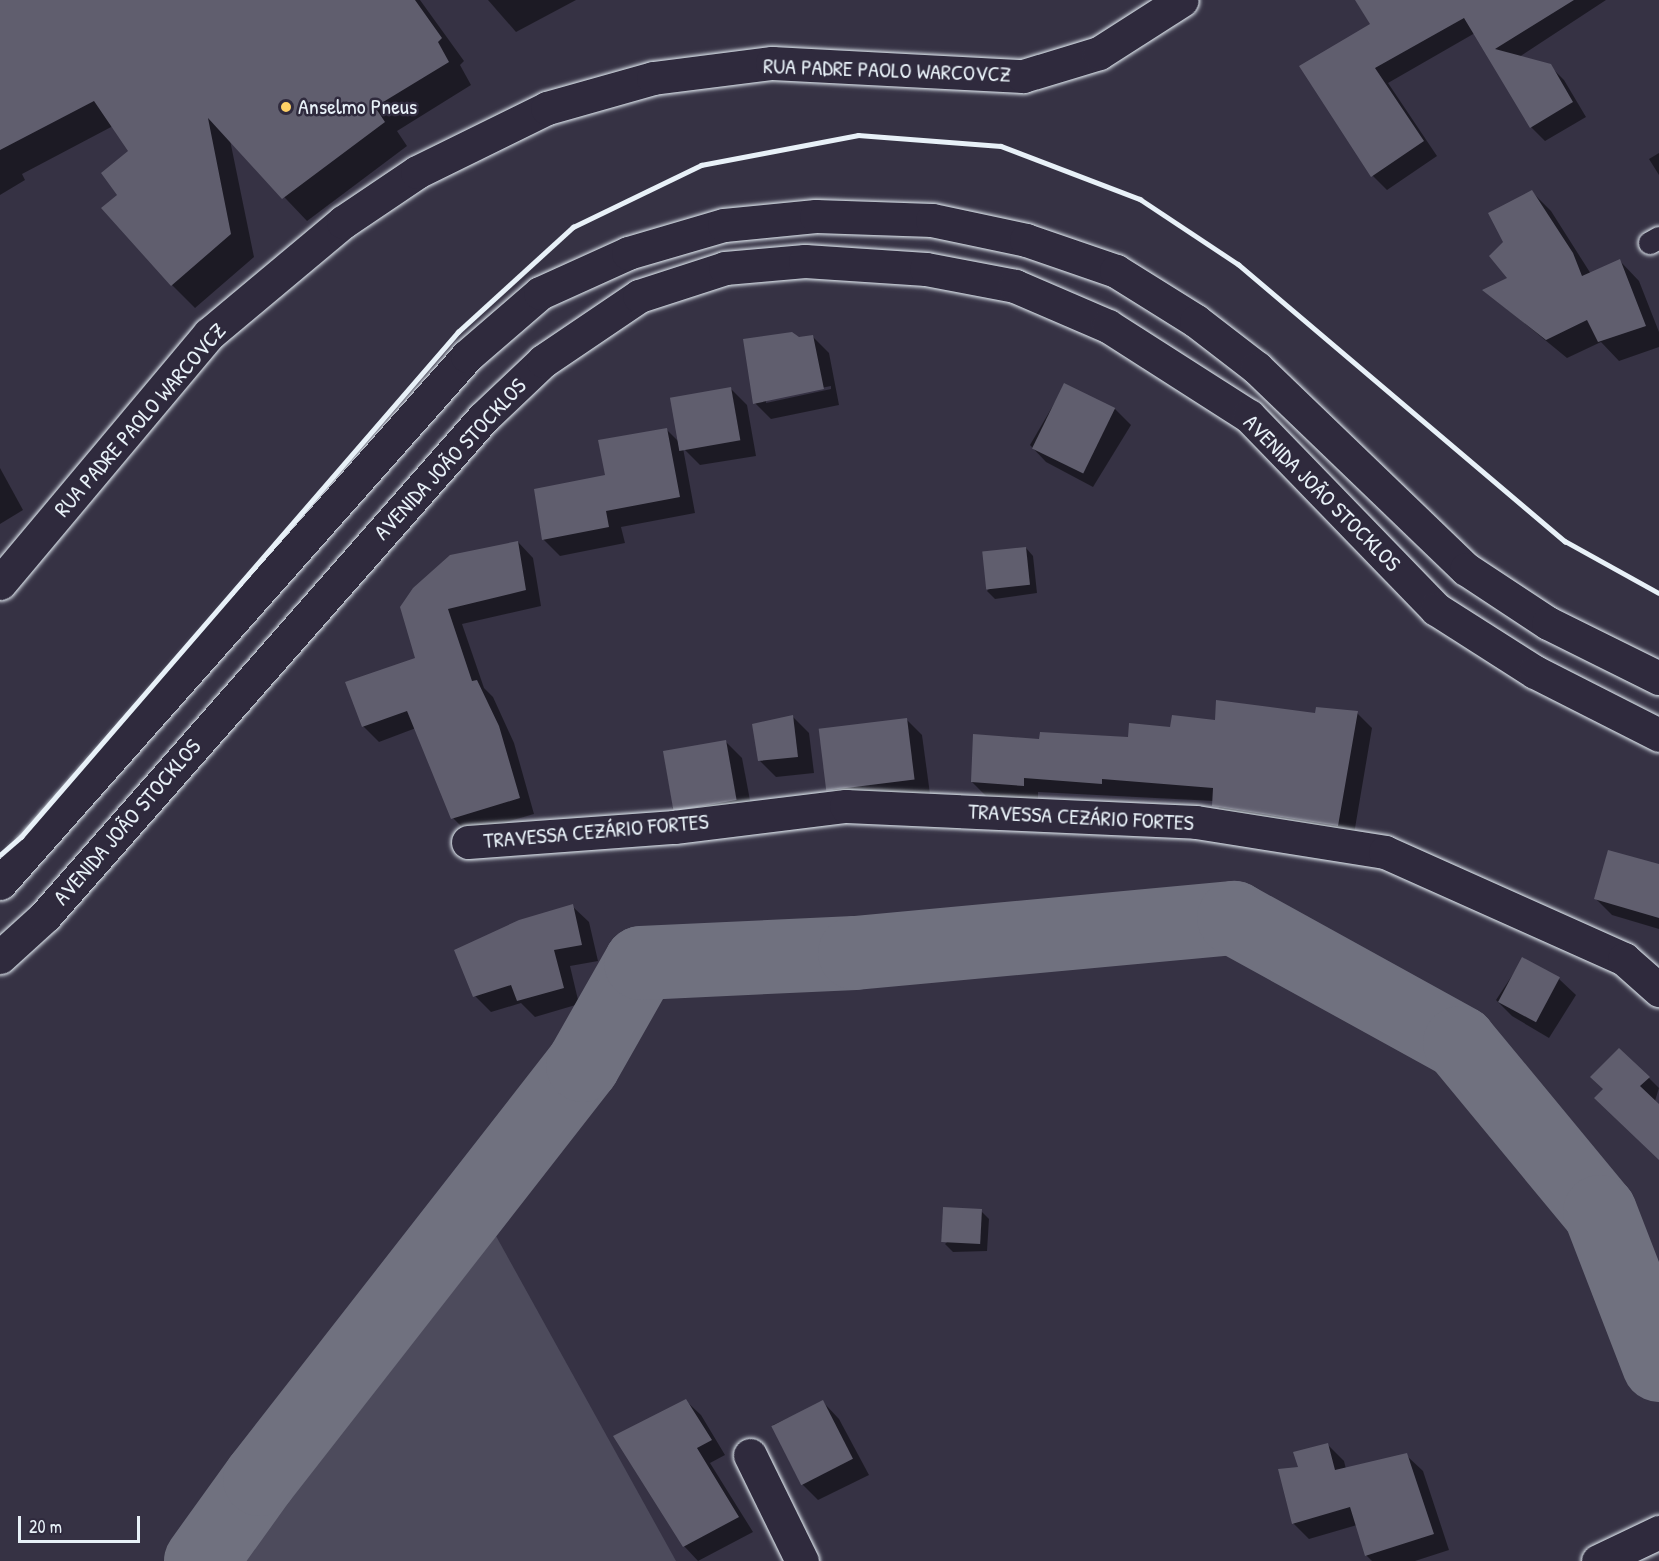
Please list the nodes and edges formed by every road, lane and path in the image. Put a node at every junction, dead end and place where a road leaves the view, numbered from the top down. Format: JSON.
{"nodes":[{"id":1,"x":1182,"y":0,"type":"edge"},
{"id":2,"x":0,"y":583,"type":"edge"},
{"id":3,"x":1659,"y":678,"type":"edge"},
{"id":4,"x":1659,"y":735,"type":"edge"},
{"id":5,"x":468,"y":842,"type":"dead end"},
{"id":6,"x":0,"y":883,"type":"edge"},
{"id":7,"x":0,"y":957,"type":"edge"},
{"id":8,"x":1659,"y":990,"type":"edge"},
{"id":9,"x":750,"y":1455,"type":"dead end"},
{"id":10,"x":1659,"y":1532,"type":"edge"},
{"id":11,"x":802,"y":1561,"type":"edge"},
{"id":12,"x":1598,"y":1561,"type":"edge"}],
"edges":[{"from":1,"to":2,"type":"main road","name":"RUA PADRE PAOLO WARCOVCZ"},
{"from":3,"to":6,"type":"main road","name":"AVENIDA JOÃO STOCKLOS"},
{"from":4,"to":7,"type":"main road","name":"AVENIDA JOÃO STOCKLOS"},
{"from":5,"to":8,"type":"main road","name":"TRAVESSA CEZÁRIO FORTES"},
{"from":9,"to":11,"type":"main road"},
{"from":10,"to":12,"type":"main road"}]}
